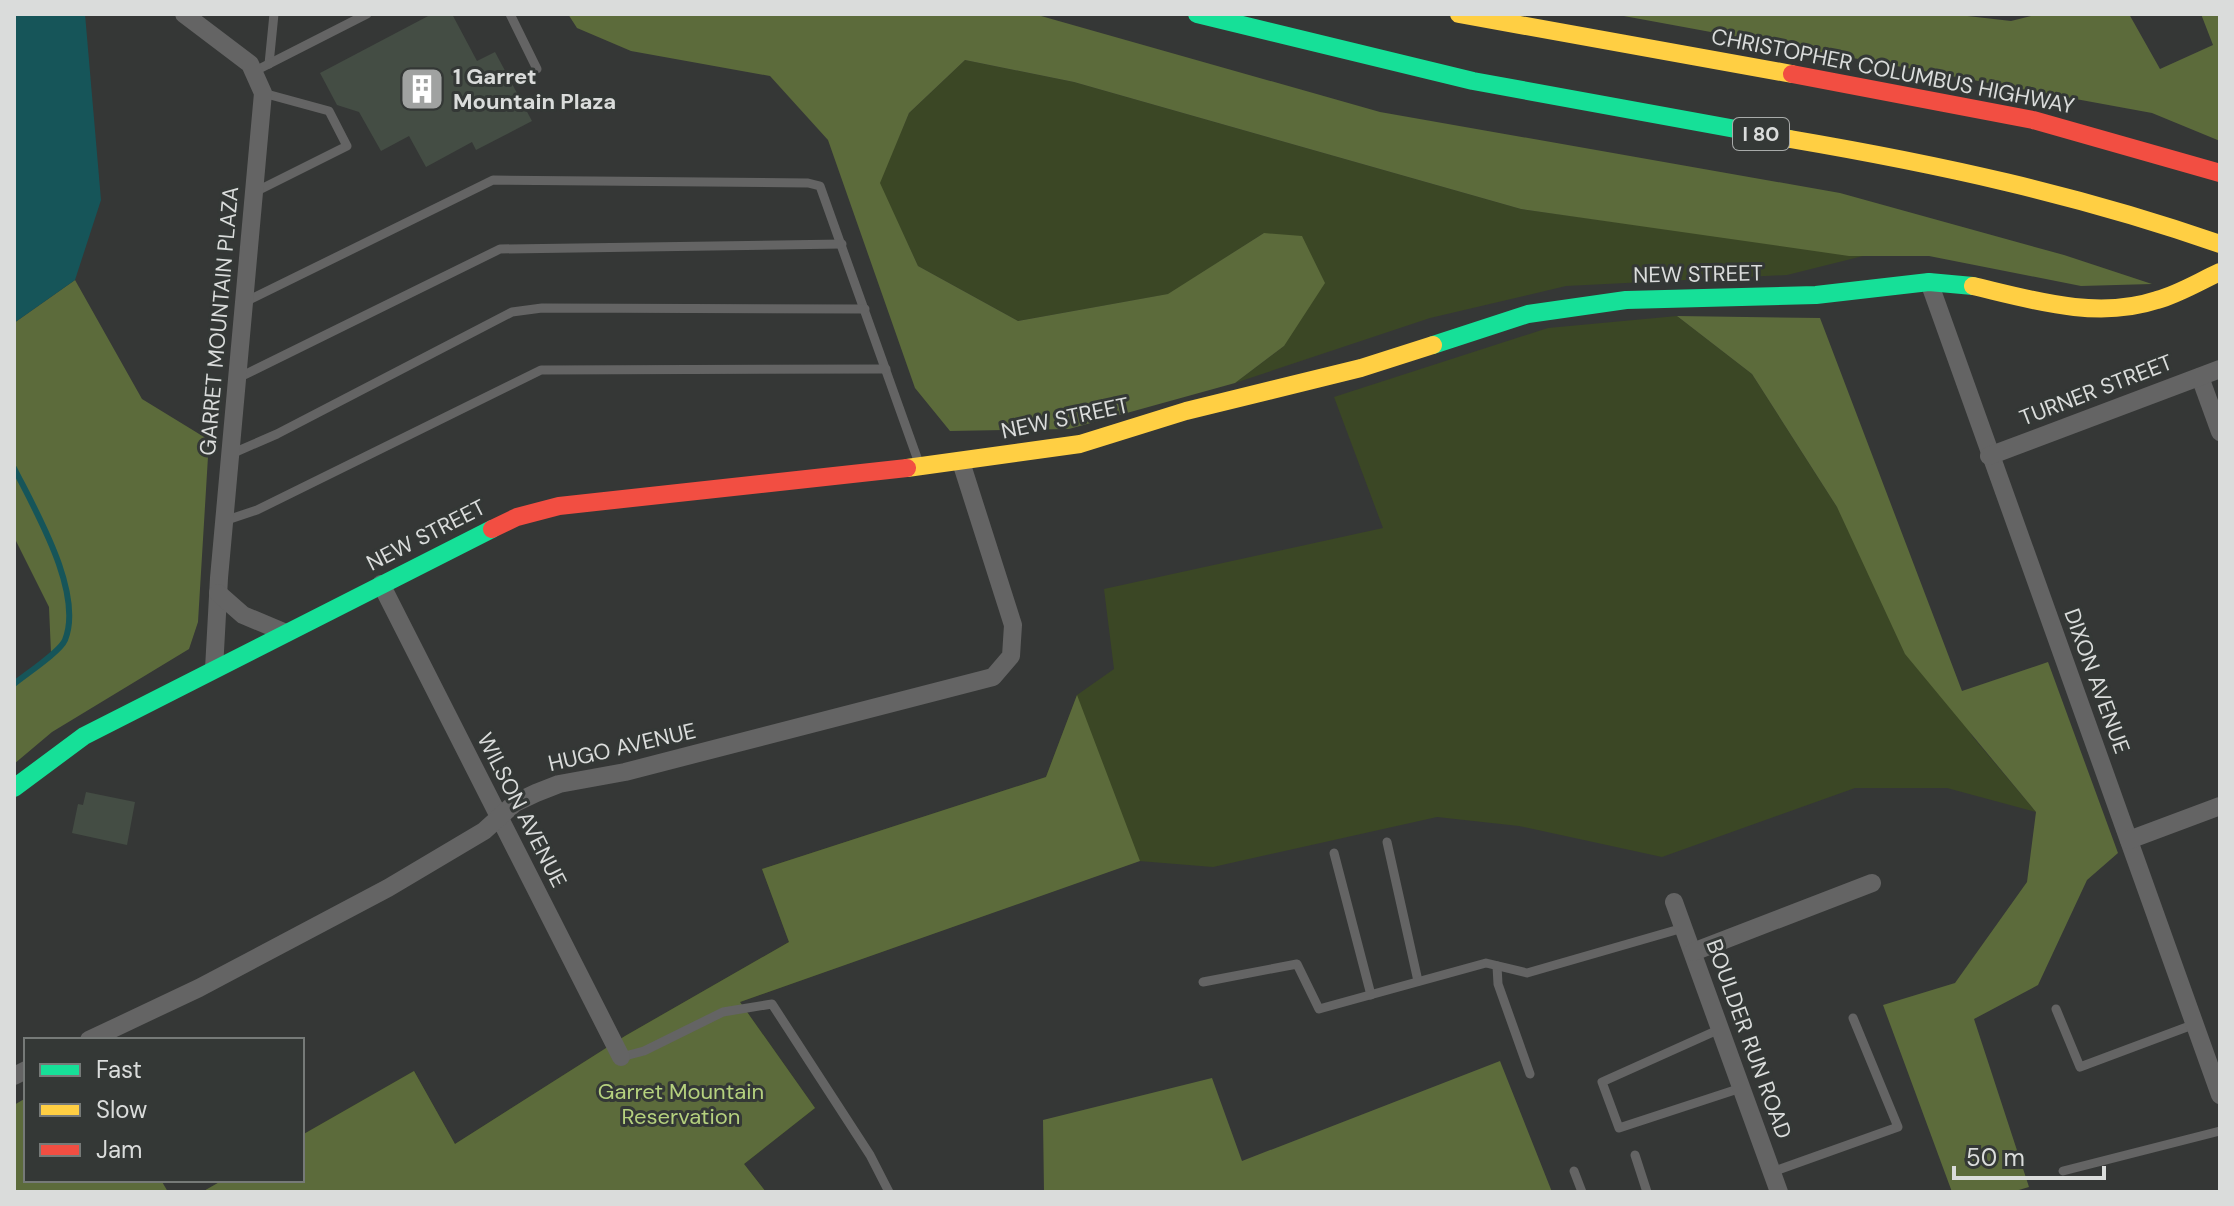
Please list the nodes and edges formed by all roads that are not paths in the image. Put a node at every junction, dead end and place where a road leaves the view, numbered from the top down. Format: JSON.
{"nodes":[{"id":1,"x":184,"y":14,"type":"edge"},
{"id":2,"x":274,"y":14,"type":"edge"},
{"id":3,"x":367,"y":14,"type":"edge"},
{"id":4,"x":510,"y":14,"type":"edge"},
{"id":5,"x":1197,"y":14,"type":"edge"},
{"id":6,"x":1459,"y":14,"type":"edge"},
{"id":7,"x":262,"y":68,"type":"junction"},
{"id":8,"x":537,"y":69,"type":"dead end"},
{"id":9,"x":263,"y":93,"type":"junction"},
{"id":10,"x":2220,"y":173,"type":"edge"},
{"id":11,"x":255,"y":192,"type":"junction"},
{"id":12,"x":842,"y":244,"type":"junction"},
{"id":13,"x":2220,"y":244,"type":"edge"},
{"id":14,"x":2220,"y":272,"type":"edge"},
{"id":15,"x":1929,"y":282,"type":"junction"},
{"id":16,"x":245,"y":302,"type":"junction"},
{"id":17,"x":865,"y":309,"type":"junction"},
{"id":18,"x":886,"y":369,"type":"junction"},
{"id":19,"x":2220,"y":369,"type":"edge"},
{"id":20,"x":2200,"y":377,"type":"junction"},
{"id":21,"x":238,"y":378,"type":"junction"},
{"id":22,"x":2220,"y":432,"type":"edge"},
{"id":23,"x":231,"y":454,"type":"junction"},
{"id":24,"x":1989,"y":456,"type":"junction"},
{"id":25,"x":961,"y":462,"type":"junction"},
{"id":26,"x":920,"y":467,"type":"junction"},
{"id":27,"x":224,"y":521,"type":"junction"},
{"id":28,"x":381,"y":584,"type":"junction"},
{"id":29,"x":218,"y":593,"type":"junction"},
{"id":30,"x":286,"y":633,"type":"junction"},
{"id":31,"x":214,"y":669,"type":"junction"},
{"id":32,"x":14,"y":788,"type":"edge"},
{"id":33,"x":2220,"y":806,"type":"edge"},
{"id":34,"x":499,"y":818,"type":"junction"},
{"id":35,"x":2129,"y":840,"type":"junction"},
{"id":36,"x":1387,"y":842,"type":"dead end"},
{"id":37,"x":1334,"y":853,"type":"dead end"},
{"id":38,"x":1872,"y":883,"type":"dead end"},
{"id":39,"x":1674,"y":902,"type":"dead end"},
{"id":40,"x":1683,"y":928,"type":"junction"},
{"id":41,"x":1693,"y":952,"type":"junction"},
{"id":42,"x":1497,"y":966,"type":"junction"},
{"id":43,"x":1418,"y":981,"type":"junction"},
{"id":44,"x":1203,"y":982,"type":"dead end"},
{"id":45,"x":1371,"y":995,"type":"junction"},
{"id":46,"x":2056,"y":1009,"type":"dead end"},
{"id":47,"x":1853,"y":1018,"type":"dead end"},
{"id":48,"x":2195,"y":1024,"type":"junction"},
{"id":49,"x":1720,"y":1029,"type":"junction"},
{"id":50,"x":93,"y":1038,"type":"edge"},
{"id":51,"x":621,"y":1057,"type":"joint"},
{"id":52,"x":1530,"y":1074,"type":"dead end"},
{"id":53,"x":1741,"y":1088,"type":"junction"},
{"id":54,"x":2220,"y":1095,"type":"edge"},
{"id":55,"x":2220,"y":1131,"type":"edge"},
{"id":56,"x":1635,"y":1155,"type":"dead end"},
{"id":57,"x":1574,"y":1171,"type":"dead end"},
{"id":58,"x":2063,"y":1171,"type":"dead end"},
{"id":59,"x":1772,"y":1172,"type":"junction"},
{"id":60,"x":889,"y":1192,"type":"edge"},
{"id":61,"x":1582,"y":1192,"type":"edge"},
{"id":62,"x":1647,"y":1192,"type":"edge"},
{"id":63,"x":1779,"y":1192,"type":"edge"}],
"edges":[{"from":1,"to":7,"type":"street","name":"GARRET MOUNTAIN PLAZA"},
{"from":2,"to":7,"type":"lane"},
{"from":3,"to":7,"type":"lane"},
{"from":4,"to":8,"type":"lane"},
{"from":5,"to":13,"type":"main road","number":"I 80"},
{"from":6,"to":10,"type":"main road","name":"CHRISTOPHER COLUMBUS HIGHWAY"},
{"from":7,"to":9,"type":"street","name":"GARRET MOUNTAIN PLAZA"},
{"from":9,"to":11,"type":"street","name":"GARRET MOUNTAIN PLAZA"},
{"from":9,"to":11,"type":"lane"},
{"from":11,"to":16,"type":"street","name":"GARRET MOUNTAIN PLAZA"},
{"from":12,"to":16,"type":"lane"},
{"from":12,"to":17,"type":"lane"},
{"from":12,"to":21,"type":"lane"},
{"from":14,"to":15,"type":"main road","name":"NEW STREET"},
{"from":15,"to":24,"type":"street","name":"DIXON AVENUE"},
{"from":15,"to":25,"type":"main road","name":"NEW STREET"},
{"from":16,"to":21,"type":"street","name":"GARRET MOUNTAIN PLAZA"},
{"from":17,"to":18,"type":"lane"},
{"from":17,"to":23,"type":"lane"},
{"from":18,"to":26,"type":"lane"},
{"from":18,"to":27,"type":"lane"},
{"from":19,"to":20,"type":"street","name":"TURNER STREET"},
{"from":20,"to":22,"type":"street"},
{"from":20,"to":24,"type":"street","name":"TURNER STREET"},
{"from":21,"to":23,"type":"street","name":"GARRET MOUNTAIN PLAZA"},
{"from":23,"to":27,"type":"street","name":"GARRET MOUNTAIN PLAZA"},
{"from":24,"to":35,"type":"street","name":"DIXON AVENUE"},
{"from":25,"to":26,"type":"main road","name":"NEW STREET"},
{"from":25,"to":34,"type":"street","name":"HUGO AVENUE"},
{"from":26,"to":28,"type":"main road","name":"NEW STREET"},
{"from":27,"to":29,"type":"street","name":"GARRET MOUNTAIN PLAZA"},
{"from":28,"to":30,"type":"main road","name":"NEW STREET"},
{"from":28,"to":34,"type":"street","name":"WILSON AVENUE"},
{"from":29,"to":30,"type":"street"},
{"from":29,"to":31,"type":"street","name":"GARRET MOUNTAIN PLAZA"},
{"from":30,"to":31,"type":"main road","name":"NEW STREET"},
{"from":31,"to":32,"type":"main road","name":"NEW STREET"},
{"from":33,"to":35,"type":"street"},
{"from":34,"to":50,"type":"street","name":"HUGO AVENUE"},
{"from":34,"to":51,"type":"street","name":"WILSON AVENUE"},
{"from":35,"to":48,"type":"street","name":"DIXON AVENUE"},
{"from":36,"to":43,"type":"lane"},
{"from":37,"to":45,"type":"lane"},
{"from":38,"to":41,"type":"street"},
{"from":39,"to":40,"type":"street","name":"BOULDER RUN ROAD"},
{"from":40,"to":41,"type":"street","name":"BOULDER RUN ROAD"},
{"from":40,"to":42,"type":"lane"},
{"from":41,"to":49,"type":"street","name":"BOULDER RUN ROAD"},
{"from":42,"to":43,"type":"lane"},
{"from":42,"to":52,"type":"lane"},
{"from":43,"to":45,"type":"lane"},
{"from":44,"to":45,"type":"lane"},
{"from":46,"to":48,"type":"lane"},
{"from":47,"to":59,"type":"lane"},
{"from":48,"to":54,"type":"street","name":"DIXON AVENUE"},
{"from":49,"to":53,"type":"street","name":"BOULDER RUN ROAD"},
{"from":49,"to":53,"type":"lane"},
{"from":51,"to":60,"type":"lane"},
{"from":53,"to":59,"type":"street","name":"BOULDER RUN ROAD"},
{"from":55,"to":58,"type":"lane"},
{"from":56,"to":62,"type":"lane"},
{"from":57,"to":61,"type":"lane"},
{"from":59,"to":63,"type":"street","name":"BOULDER RUN ROAD"}]}
